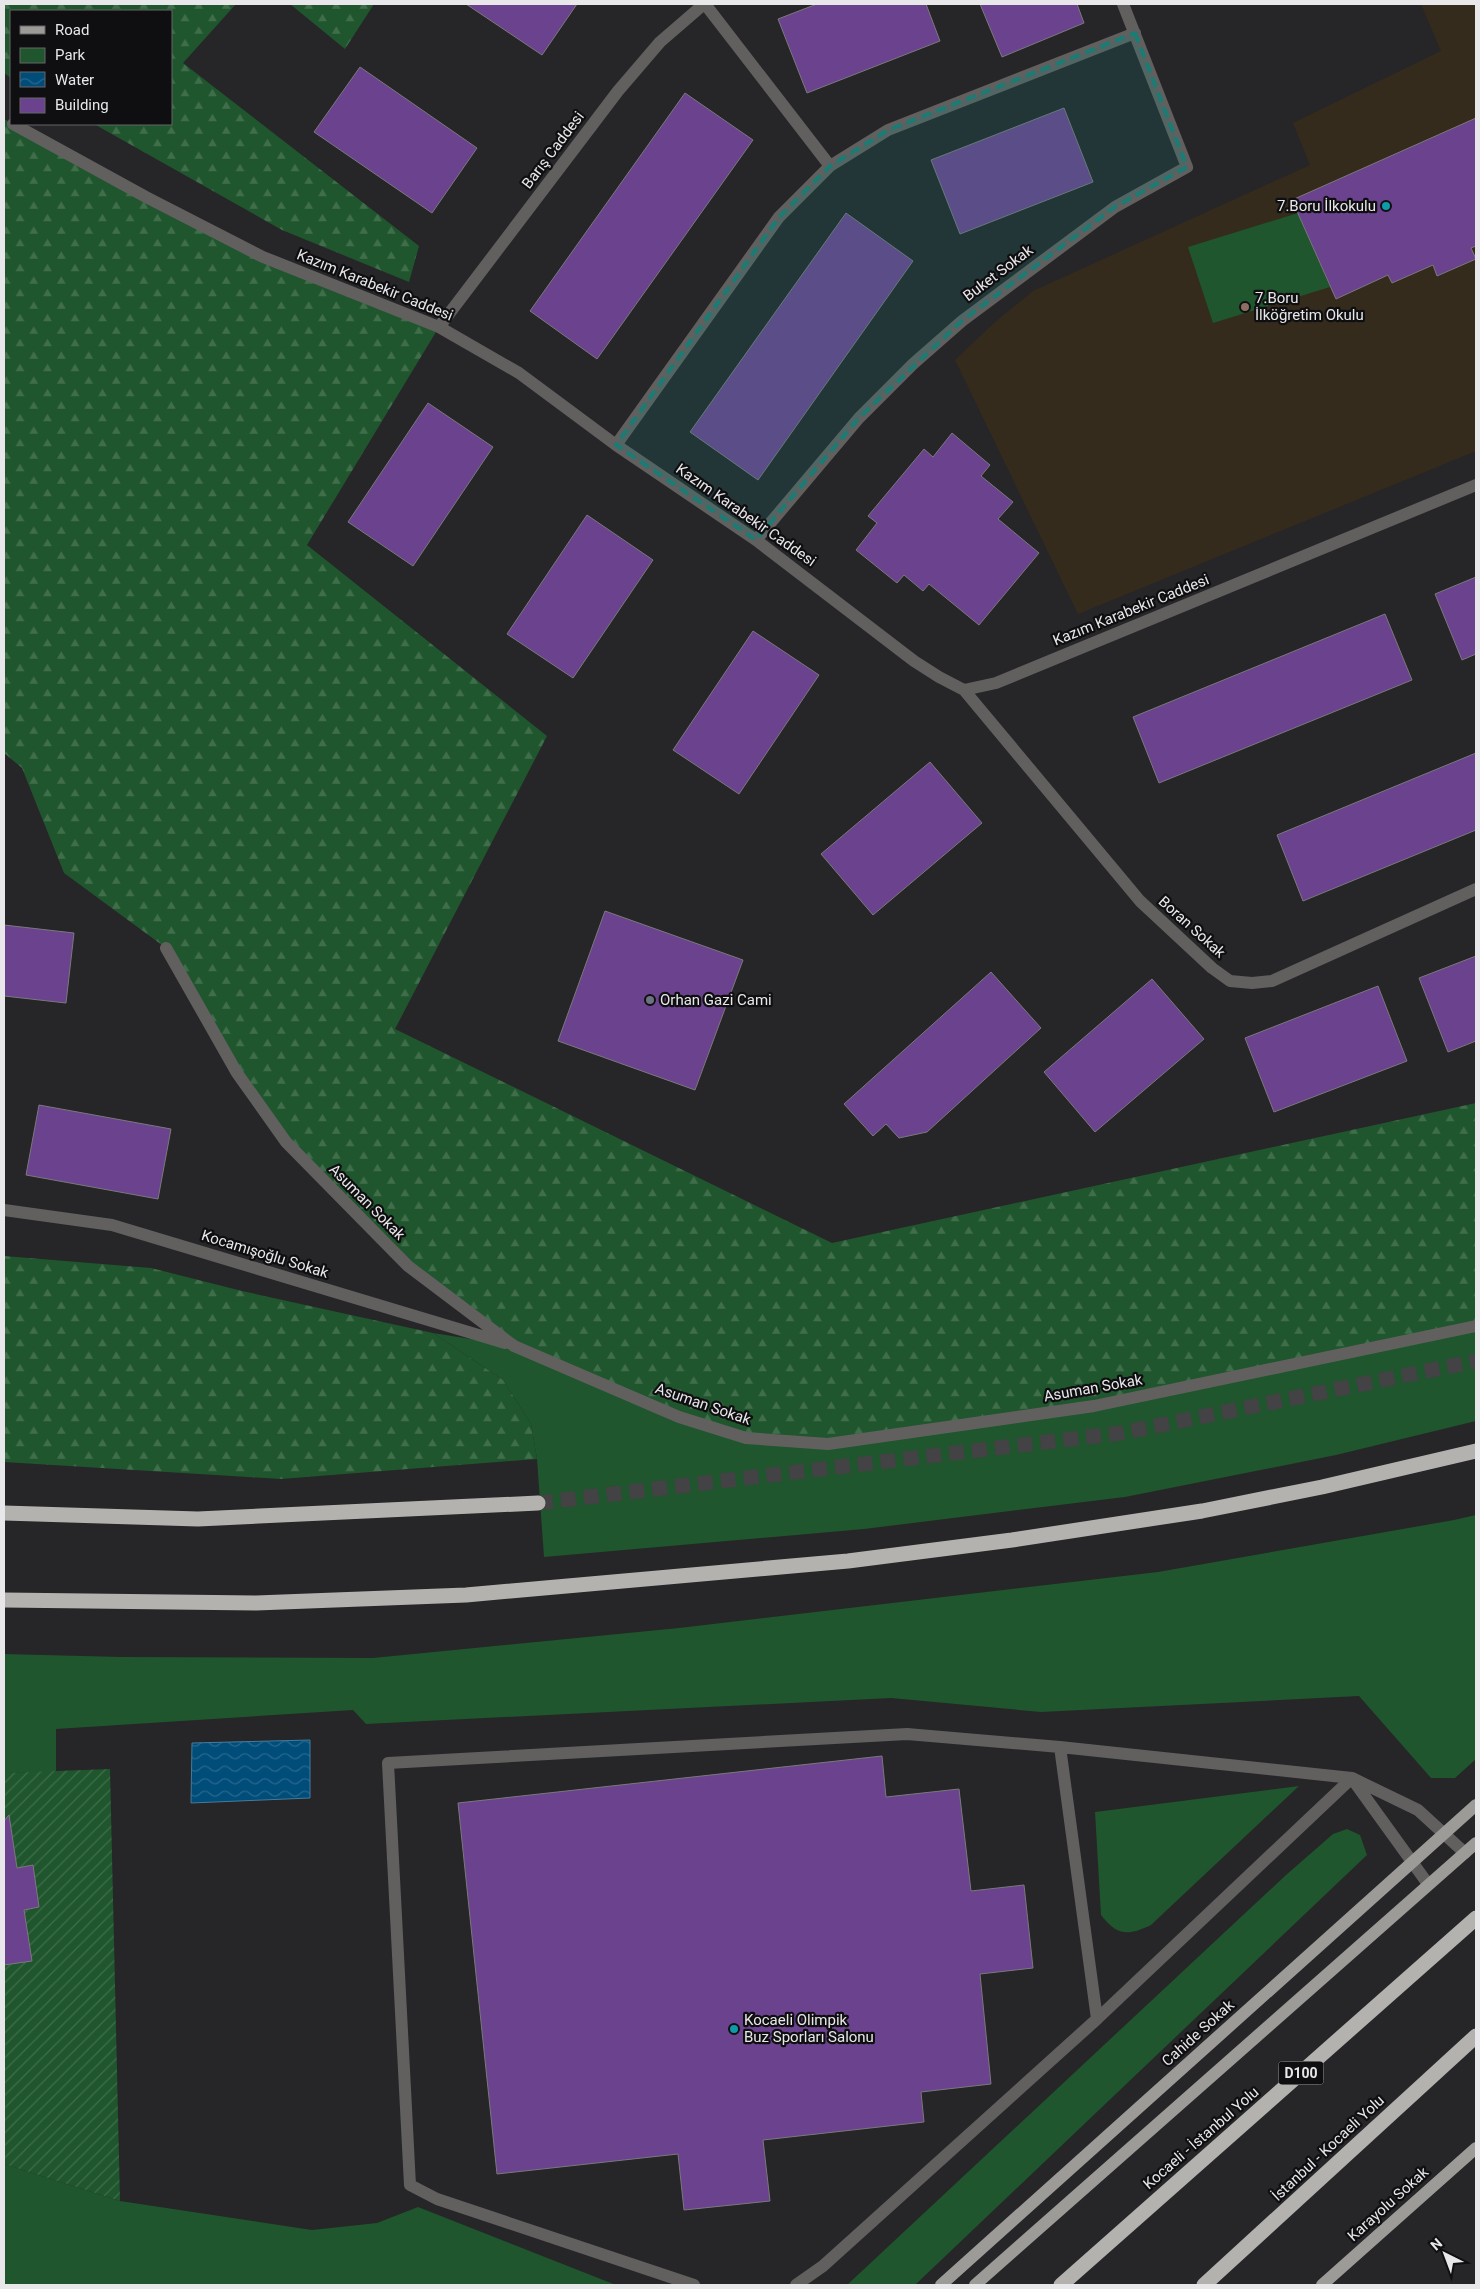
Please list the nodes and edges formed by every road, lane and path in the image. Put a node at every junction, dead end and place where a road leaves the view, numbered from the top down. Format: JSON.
{"nodes":[{"id":1,"x":704,"y":4,"type":"edge"},
{"id":2,"x":1123,"y":4,"type":"edge"},
{"id":3,"x":1135,"y":33,"type":"junction"},
{"id":4,"x":16,"y":125,"type":"edge"},
{"id":5,"x":830,"y":166,"type":"junction"},
{"id":6,"x":439,"y":327,"type":"junction"},
{"id":7,"x":616,"y":445,"type":"junction"},
{"id":8,"x":1476,"y":485,"type":"edge"},
{"id":9,"x":756,"y":540,"type":"junction"},
{"id":10,"x":964,"y":690,"type":"junction"},
{"id":11,"x":1476,"y":889,"type":"edge"},
{"id":12,"x":166,"y":948,"type":"dead end"},
{"id":13,"x":4,"y":1210,"type":"edge"},
{"id":14,"x":1476,"y":1326,"type":"edge"},
{"id":15,"x":514,"y":1346,"type":"junction"},
{"id":16,"x":1476,"y":1450,"type":"edge"},
{"id":17,"x":538,"y":1503,"type":"tunnel mouth"},
{"id":18,"x":4,"y":1512,"type":"edge"},
{"id":19,"x":4,"y":1600,"type":"edge"},
{"id":20,"x":1060,"y":1747,"type":"junction"},
{"id":21,"x":1352,"y":1778,"type":"junction"},
{"id":22,"x":1476,"y":1804,"type":"edge"},
{"id":23,"x":1444,"y":1834,"type":"junction"},
{"id":24,"x":1476,"y":1843,"type":"edge"},
{"id":25,"x":1465,"y":1853,"type":"junction"},
{"id":26,"x":1412,"y":1862,"type":"junction"},
{"id":27,"x":1428,"y":1884,"type":"junction"},
{"id":28,"x":1476,"y":1918,"type":"edge"},
{"id":29,"x":1097,"y":2019,"type":"junction"},
{"id":30,"x":1476,"y":2036,"type":"edge"},
{"id":31,"x":1476,"y":2148,"type":"edge"},
{"id":32,"x":694,"y":2285,"type":"edge"},
{"id":33,"x":796,"y":2285,"type":"edge"},
{"id":34,"x":941,"y":2285,"type":"edge"},
{"id":35,"x":975,"y":2285,"type":"edge"},
{"id":36,"x":1061,"y":2285,"type":"edge"},
{"id":37,"x":1204,"y":2285,"type":"edge"},
{"id":38,"x":1322,"y":2285,"type":"edge"}],
"edges":[{"from":1,"to":5,"type":"street"},
{"from":1,"to":6,"type":"street","name":"Barış Caddesi"},
{"from":2,"to":3,"type":"street","name":"Buket Sokak"},
{"from":3,"to":5,"type":"street"},
{"from":3,"to":9,"type":"street","name":"Buket Sokak"},
{"from":4,"to":6,"type":"street","name":"Kazım Karabekir Caddesi"},
{"from":5,"to":7,"type":"street"},
{"from":6,"to":7,"type":"street","name":"Kazım Karabekir Caddesi"},
{"from":7,"to":9,"type":"street","name":"Kazım Karabekir Caddesi"},
{"from":8,"to":10,"type":"street","name":"Kazım Karabekir Caddesi"},
{"from":9,"to":10,"type":"street","name":"Kazım Karabekir Caddesi"},
{"from":10,"to":11,"type":"street","name":"Boran Sokak"},
{"from":12,"to":15,"type":"street","name":"Asuman Sokak"},
{"from":13,"to":15,"type":"street","name":"Kocamışoğlu Sokak"},
{"from":14,"to":15,"type":"street","name":"Asuman Sokak"},
{"from":16,"to":19,"type":"highway"},
{"from":17,"to":18,"type":"highway"},
{"from":20,"to":21,"type":"street"},
{"from":20,"to":29,"type":"street"},
{"from":20,"to":32,"type":"street"},
{"from":21,"to":23,"type":"street"},
{"from":21,"to":26,"type":"street"},
{"from":21,"to":29,"type":"street"},
{"from":22,"to":23,"type":"main road","name":"Cahide Sokak"},
{"from":23,"to":25,"type":"street"},
{"from":23,"to":26,"type":"main road","name":"Cahide Sokak"},
{"from":24,"to":25,"type":"main road"},
{"from":25,"to":27,"type":"main road"},
{"from":26,"to":27,"type":"street"},
{"from":26,"to":34,"type":"main road","name":"Cahide Sokak"},
{"from":27,"to":35,"type":"main road"},
{"from":28,"to":36,"type":"highway","name":"Kocaeli - İstanbul Yolu","number":"D100"},
{"from":29,"to":33,"type":"street"},
{"from":30,"to":37,"type":"highway","name":"İstanbul - Kocaeli Yolu"},
{"from":31,"to":38,"type":"main road","name":"Karayolu Sokak"}]}
